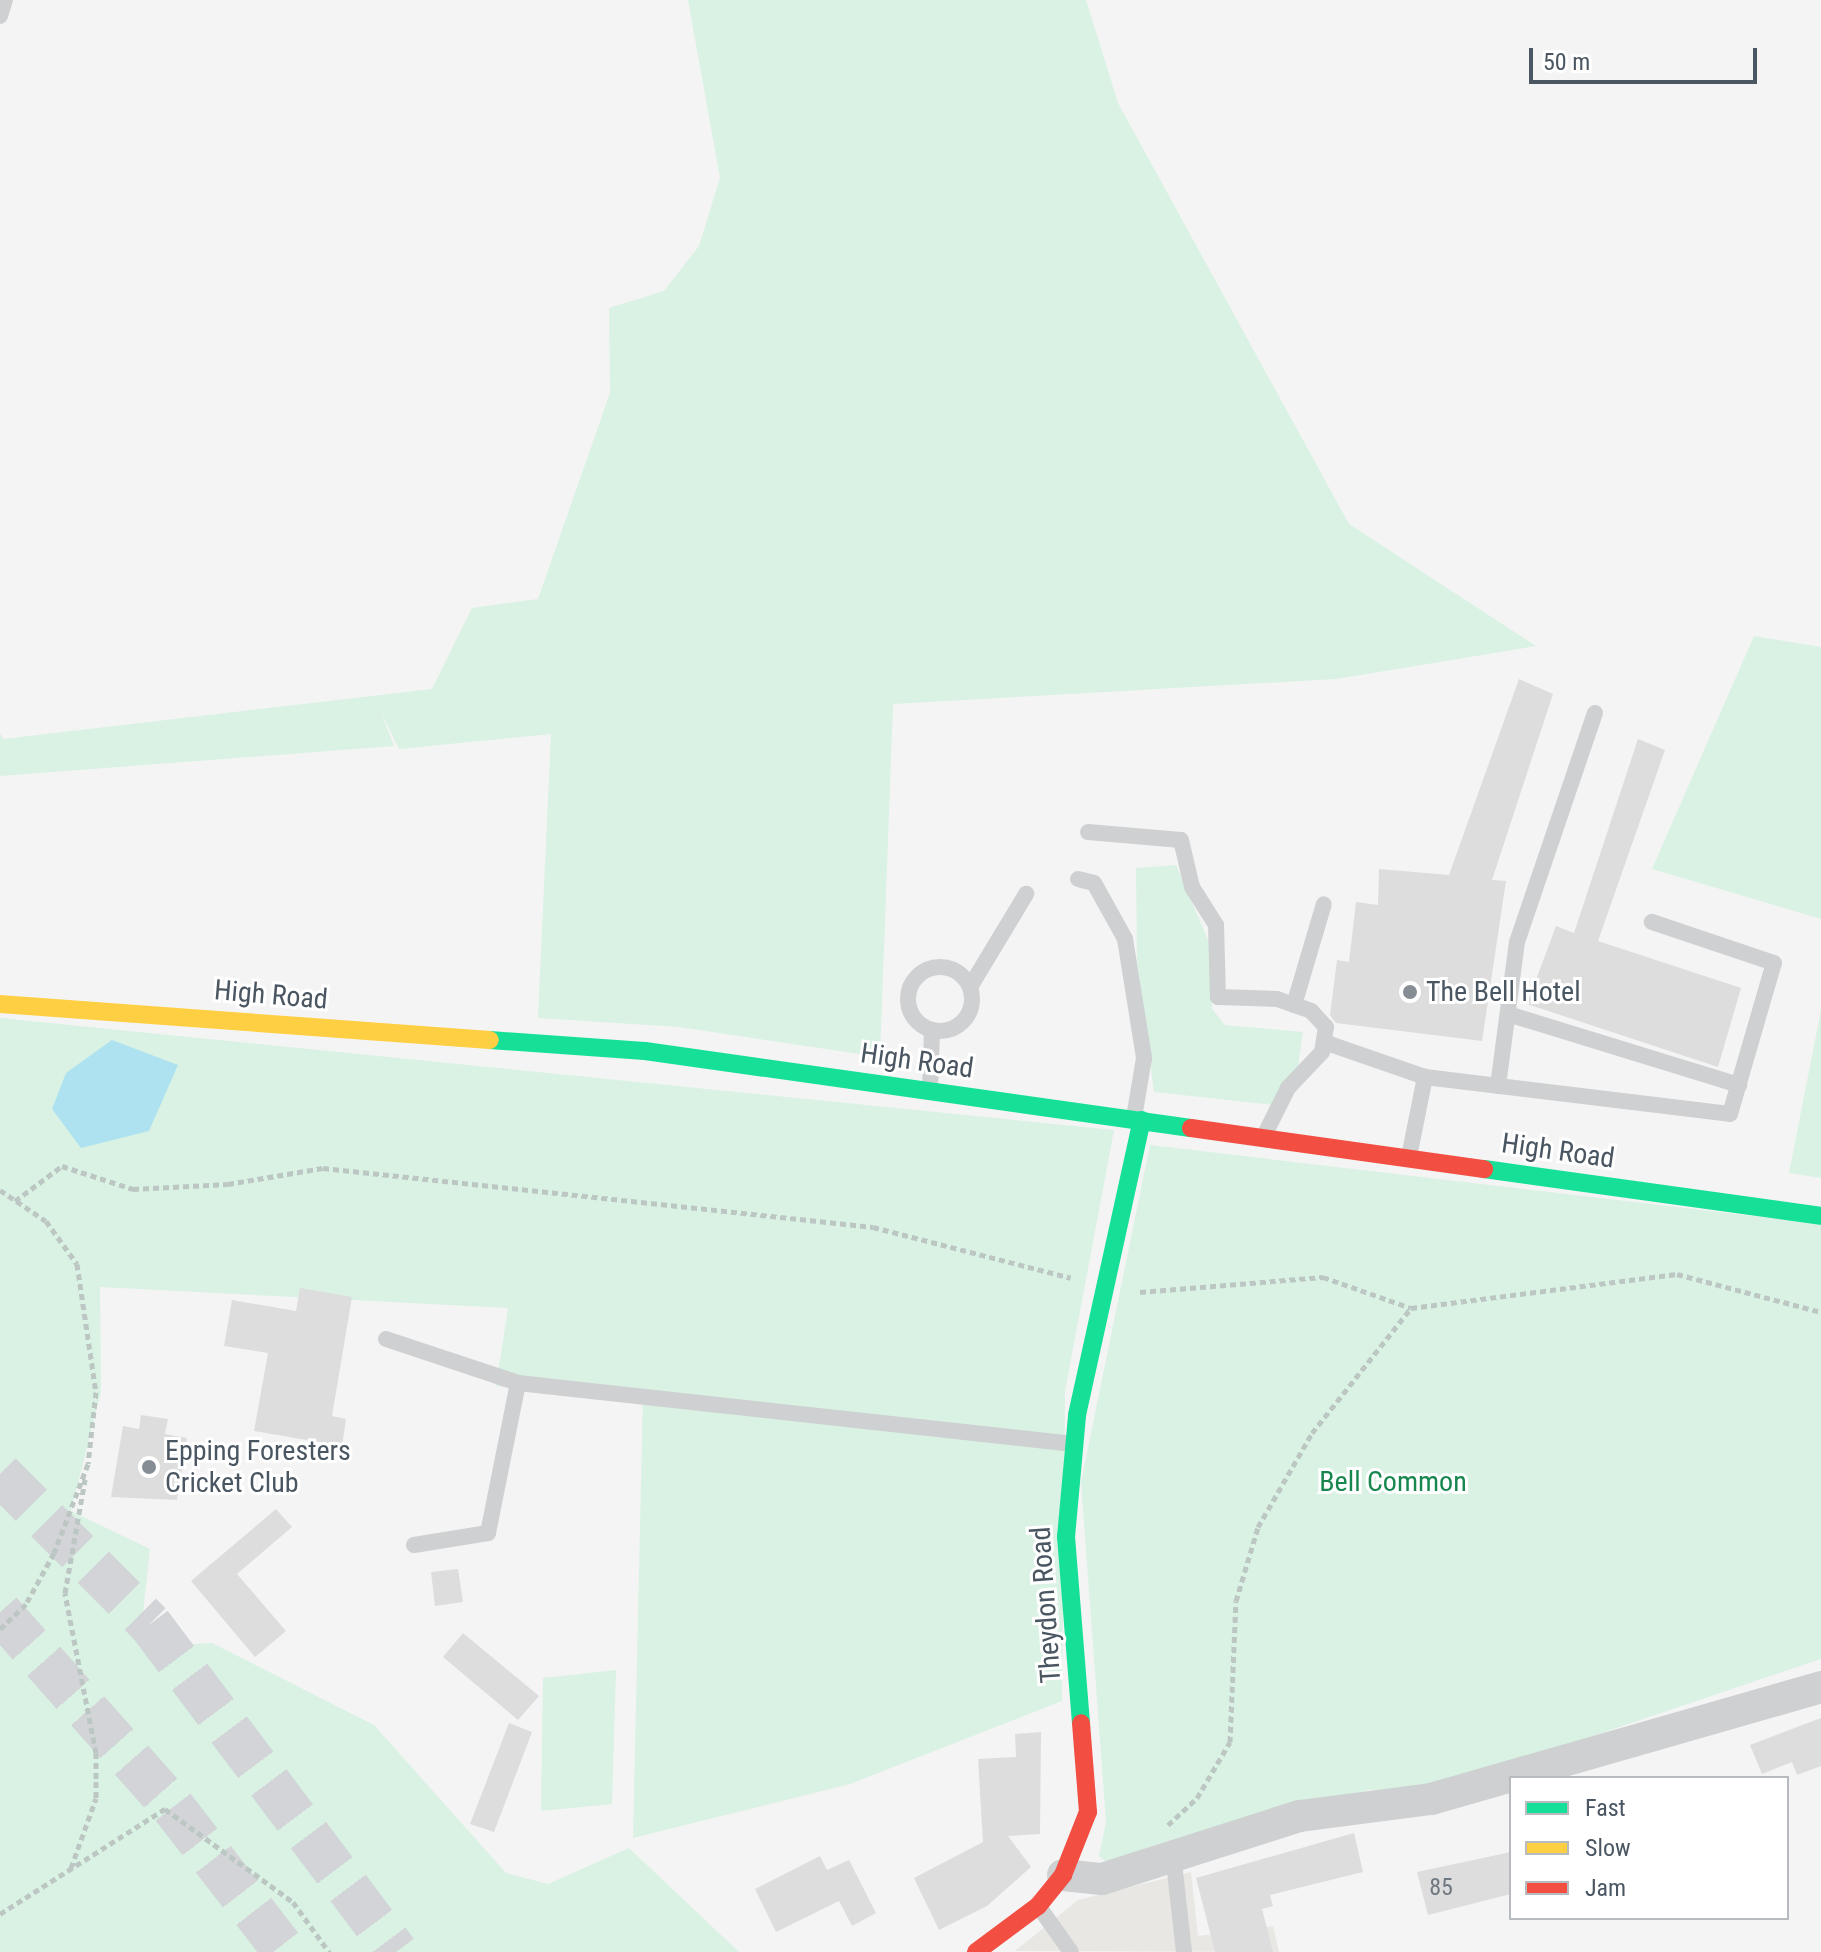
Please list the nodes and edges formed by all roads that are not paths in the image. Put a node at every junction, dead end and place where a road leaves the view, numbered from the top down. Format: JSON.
{"nodes":[{"id":1,"x":5,"y":0,"type":"edge"},
{"id":2,"x":0,"y":16,"type":"edge"},
{"id":3,"x":1595,"y":713,"type":"dead end"},
{"id":4,"x":1088,"y":832,"type":"dead end"},
{"id":5,"x":1078,"y":879,"type":"dead end"},
{"id":6,"x":1026,"y":894,"type":"dead end"},
{"id":7,"x":1324,"y":904,"type":"dead end"},
{"id":8,"x":1652,"y":922,"type":"dead end"},
{"id":9,"x":970,"y":987,"type":"junction"},
{"id":10,"x":0,"y":1004,"type":"edge"},
{"id":11,"x":1294,"y":1005,"type":"junction"},
{"id":12,"x":1508,"y":1014,"type":"junction"},
{"id":13,"x":932,"y":1030,"type":"junction"},
{"id":14,"x":1324,"y":1042,"type":"junction"},
{"id":15,"x":1425,"y":1077,"type":"junction"},
{"id":16,"x":1739,"y":1085,"type":"junction"},
{"id":17,"x":1498,"y":1086,"type":"junction"},
{"id":18,"x":929,"y":1091,"type":"junction"},
{"id":19,"x":1138,"y":1119,"type":"junction"},
{"id":20,"x":1263,"y":1138,"type":"junction"},
{"id":21,"x":1408,"y":1158,"type":"junction"},
{"id":22,"x":1821,"y":1216,"type":"edge"},
{"id":23,"x":386,"y":1339,"type":"dead end"},
{"id":24,"x":518,"y":1383,"type":"junction"},
{"id":25,"x":1075,"y":1444,"type":"junction"},
{"id":26,"x":414,"y":1545,"type":"dead end"},
{"id":27,"x":1821,"y":1687,"type":"edge"},
{"id":28,"x":1511,"y":1776,"type":"edge"},
{"id":29,"x":1509,"y":1777,"type":"edge"},
{"id":30,"x":1168,"y":1842,"type":"junction"},
{"id":31,"x":1063,"y":1875,"type":"junction"},
{"id":32,"x":1038,"y":1906,"type":"junction"},
{"id":33,"x":976,"y":1952,"type":"edge"},
{"id":34,"x":1071,"y":1952,"type":"edge"},
{"id":35,"x":1184,"y":1952,"type":"edge"}],
"edges":[{"from":1,"to":2,"type":"lane"},
{"from":3,"to":12,"type":"lane"},
{"from":4,"to":11,"type":"lane"},
{"from":5,"to":19,"type":"lane"},
{"from":6,"to":9,"type":"lane"},
{"from":7,"to":11,"type":"lane"},
{"from":8,"to":16,"type":"lane"},
{"from":9,"to":13,"type":"lane"},
{"from":9,"to":13,"type":"lane"},
{"from":10,"to":18,"type":"main road","name":"High Road"},
{"from":11,"to":14,"type":"lane"},
{"from":12,"to":16,"type":"lane"},
{"from":12,"to":17,"type":"lane"},
{"from":13,"to":18,"type":"lane"},
{"from":14,"to":15,"type":"lane"},
{"from":14,"to":20,"type":"lane"},
{"from":15,"to":17,"type":"lane"},
{"from":15,"to":21,"type":"lane"},
{"from":16,"to":17,"type":"lane"},
{"from":18,"to":19,"type":"main road","name":"High Road"},
{"from":19,"to":20,"type":"main road","name":"High Road"},
{"from":19,"to":25,"type":"main road","name":"Theydon Road"},
{"from":20,"to":21,"type":"main road","name":"High Road"},
{"from":21,"to":22,"type":"main road","name":"High Road"},
{"from":23,"to":24,"type":"lane"},
{"from":24,"to":25,"type":"lane"},
{"from":24,"to":26,"type":"lane"},
{"from":25,"to":31,"type":"main road","name":"Theydon Road"},
{"from":27,"to":28,"type":"street"},
{"from":29,"to":30,"type":"street"},
{"from":30,"to":31,"type":"street"},
{"from":30,"to":35,"type":"lane"},
{"from":31,"to":32,"type":"main road","name":"Theydon Road"},
{"from":32,"to":33,"type":"main road","name":"Theydon Road"},
{"from":32,"to":34,"type":"lane"}]}
